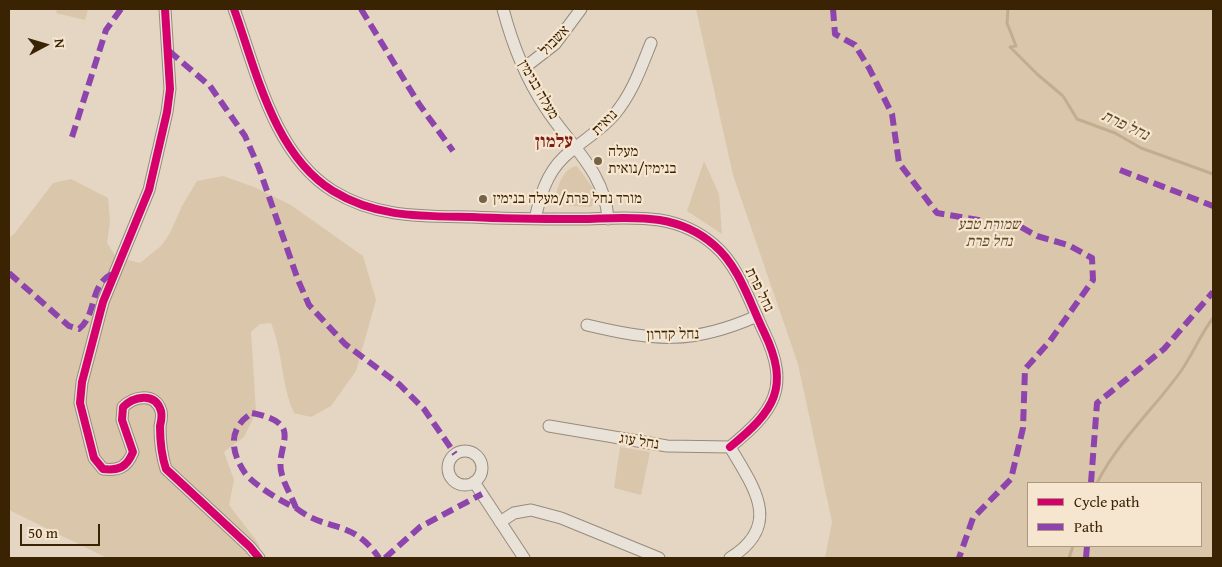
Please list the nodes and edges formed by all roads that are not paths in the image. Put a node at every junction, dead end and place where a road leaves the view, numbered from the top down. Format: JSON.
{"nodes":[{"id":1,"x":165,"y":9,"type":"edge"},
{"id":2,"x":234,"y":9,"type":"edge"},
{"id":3,"x":503,"y":9,"type":"edge"},
{"id":4,"x":581,"y":9,"type":"edge"},
{"id":5,"x":651,"y":43,"type":"dead end"},
{"id":6,"x":524,"y":68,"type":"junction"},
{"id":7,"x":577,"y":148,"type":"junction"},
{"id":8,"x":608,"y":218,"type":"junction"},
{"id":9,"x":535,"y":219,"type":"junction"},
{"id":10,"x":757,"y":316,"type":"junction"},
{"id":11,"x":587,"y":325,"type":"dead end"},
{"id":12,"x":549,"y":426,"type":"dead end"},
{"id":13,"x":730,"y":447,"type":"junction"},
{"id":14,"x":474,"y":482,"type":"dead end"},
{"id":15,"x":500,"y":522,"type":"junction"},
{"id":16,"x":259,"y":558,"type":"edge"},
{"id":17,"x":524,"y":558,"type":"edge"},
{"id":18,"x":659,"y":558,"type":"edge"},
{"id":19,"x":730,"y":558,"type":"edge"}],
"edges":[{"from":1,"to":16,"type":"street"},
{"from":2,"to":9,"type":"street","name":"נחל פרת"},
{"from":3,"to":6,"type":"street","name":"מעלה בנימין"},
{"from":4,"to":6,"type":"street","name":"אשבול"},
{"from":5,"to":7,"type":"street","name":"נואית"},
{"from":6,"to":7,"type":"street","name":"מעלה בנימין"},
{"from":7,"to":8,"type":"street","name":"מעלה בנימין"},
{"from":7,"to":9,"type":"street","name":"נואית"},
{"from":8,"to":9,"type":"street","name":"נחל פרת"},
{"from":8,"to":10,"type":"street","name":"נחל פרת"},
{"from":10,"to":11,"type":"street","name":"נחל קדרון"},
{"from":10,"to":13,"type":"street","name":"נחל פרת"},
{"from":12,"to":13,"type":"street","name":"נחל עוג"},
{"from":13,"to":19,"type":"street"},
{"from":14,"to":15,"type":"street"},
{"from":15,"to":17,"type":"street"},
{"from":15,"to":18,"type":"street"}]}
